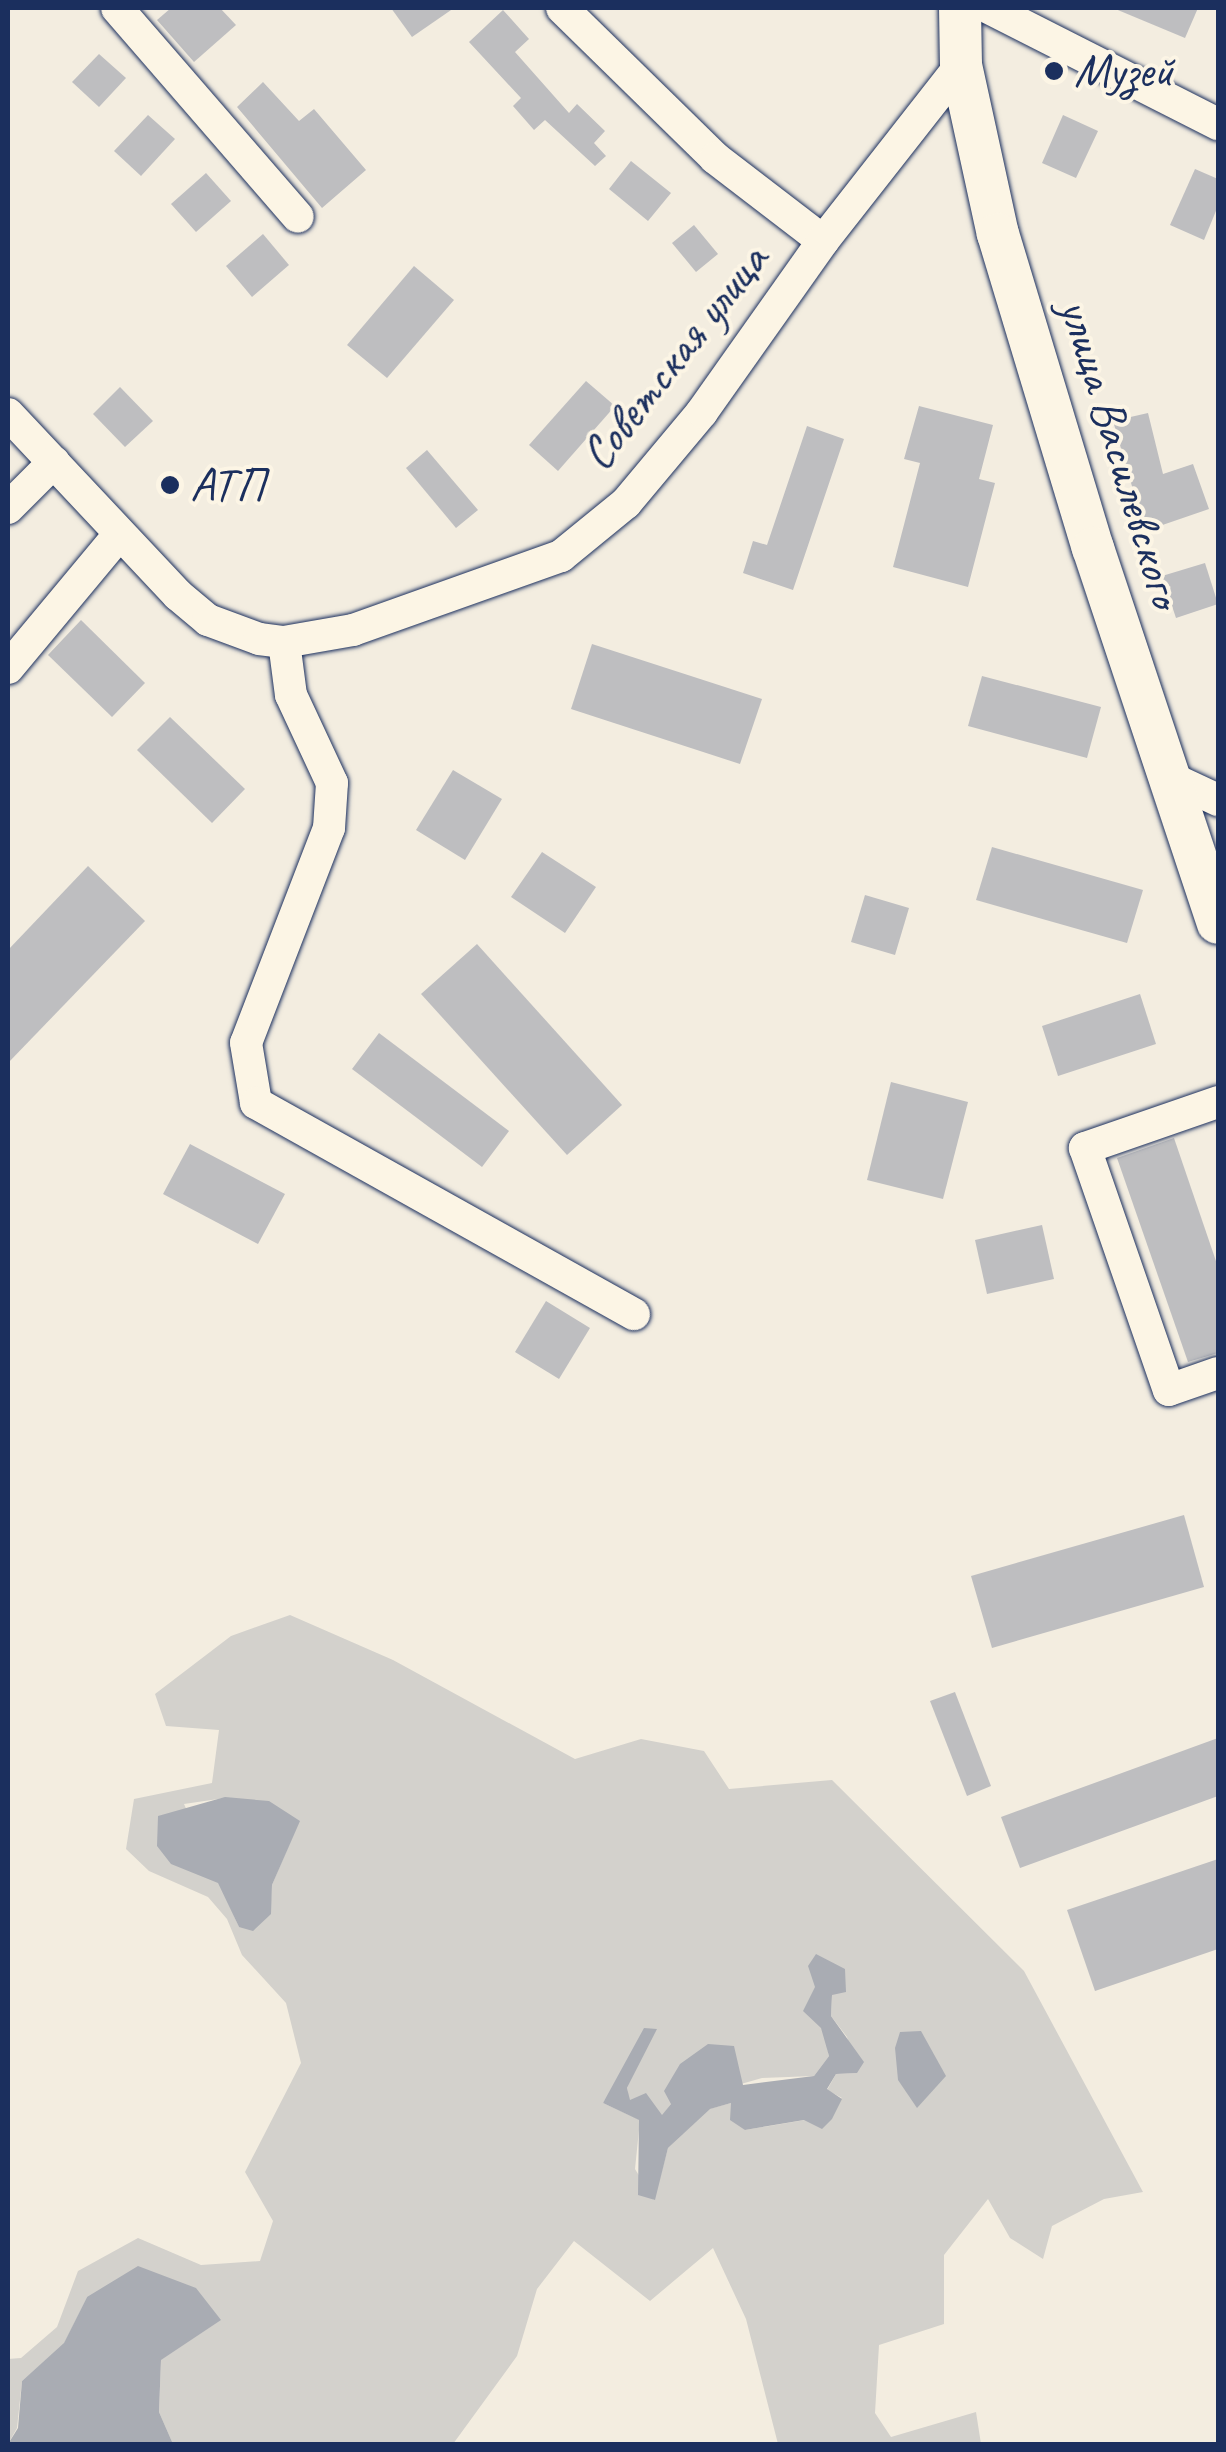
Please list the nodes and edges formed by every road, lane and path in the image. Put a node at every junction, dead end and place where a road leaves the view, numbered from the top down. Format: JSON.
{"nodes":[{"id":1,"x":117,"y":8,"type":"edge"},
{"id":2,"x":562,"y":8,"type":"edge"},
{"id":3,"x":960,"y":8,"type":"edge"},
{"id":4,"x":989,"y":8,"type":"edge"},
{"id":5,"x":961,"y":65,"type":"junction"},
{"id":6,"x":1218,"y":124,"type":"edge"},
{"id":7,"x":298,"y":217,"type":"dead end"},
{"id":8,"x":823,"y":241,"type":"junction"},
{"id":9,"x":8,"y":414,"type":"edge"},
{"id":10,"x":54,"y":462,"type":"junction"},
{"id":11,"x":8,"y":508,"type":"edge"},
{"id":12,"x":118,"y":536,"type":"junction"},
{"id":13,"x":284,"y":642,"type":"junction"},
{"id":14,"x":8,"y":668,"type":"edge"},
{"id":15,"x":1172,"y":779,"type":"junction"},
{"id":16,"x":1218,"y":800,"type":"edge"},
{"id":17,"x":1218,"y":923,"type":"edge"},
{"id":18,"x":1218,"y":1102,"type":"edge"},
{"id":19,"x":634,"y":1314,"type":"dead end"},
{"id":20,"x":1218,"y":1373,"type":"edge"}],
"edges":[{"from":1,"to":7,"type":"street"},
{"from":2,"to":8,"type":"street"},
{"from":3,"to":5,"type":"main road","name":"улица Василевского"},
{"from":4,"to":6,"type":"street"},
{"from":5,"to":8,"type":"street","name":"Советская улица"},
{"from":5,"to":15,"type":"main road","name":"улица Василевского"},
{"from":8,"to":13,"type":"street","name":"Советская улица"},
{"from":9,"to":10,"type":"street","name":"Советская улица"},
{"from":10,"to":11,"type":"street"},
{"from":10,"to":12,"type":"street","name":"Советская улица"},
{"from":12,"to":13,"type":"street","name":"Советская улица"},
{"from":12,"to":14,"type":"street"},
{"from":13,"to":19,"type":"street"},
{"from":15,"to":16,"type":"street"},
{"from":15,"to":17,"type":"main road","name":"улица Василевского"},
{"from":18,"to":20,"type":"street"}]}
